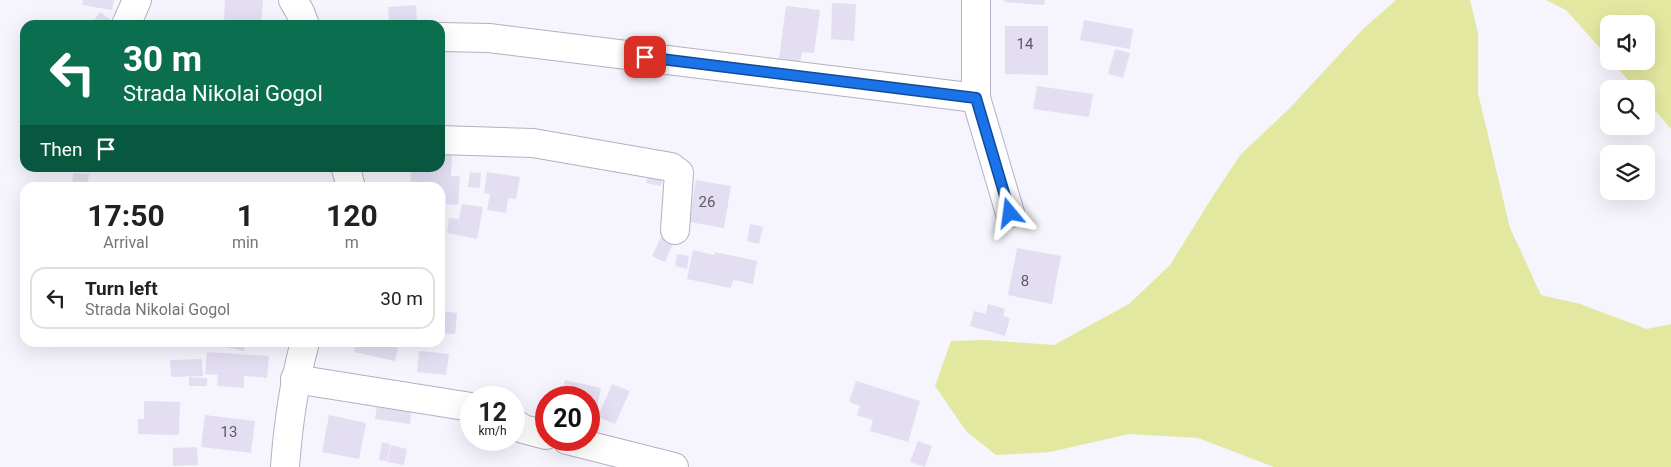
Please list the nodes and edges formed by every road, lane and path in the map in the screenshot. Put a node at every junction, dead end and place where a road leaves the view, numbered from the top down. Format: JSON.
{"nodes":[{"id":1,"x":137,"y":0,"type":"edge"},
{"id":2,"x":293,"y":0,"type":"edge"},
{"id":3,"x":976,"y":0,"type":"edge"},
{"id":4,"x":128,"y":20,"type":"edge"},
{"id":5,"x":303,"y":20,"type":"edge"},
{"id":6,"x":445,"y":37,"type":"edge"},
{"id":7,"x":976,"y":98,"type":"junction"},
{"id":8,"x":445,"y":140,"type":"edge"},
{"id":9,"x":1010,"y":213,"type":"dead end"},
{"id":10,"x":676,"y":230,"type":"dead end"},
{"id":11,"x":304,"y":347,"type":"edge"},
{"id":12,"x":295,"y":379,"type":"junction"},
{"id":13,"x":460,"y":405,"type":"edge"},
{"id":14,"x":600,"y":448,"type":"edge"},
{"id":15,"x":285,"y":467,"type":"edge"},
{"id":16,"x":674,"y":467,"type":"edge"}],
"edges":[{"from":1,"to":4,"type":"street"},
{"from":2,"to":5,"type":"street"},
{"from":3,"to":7,"type":"street"},
{"from":6,"to":7,"type":"street"},
{"from":7,"to":9,"type":"street"},
{"from":8,"to":10,"type":"street"},
{"from":11,"to":12,"type":"street"},
{"from":12,"to":13,"type":"street"},
{"from":12,"to":15,"type":"street"},
{"from":14,"to":16,"type":"street"}]}
